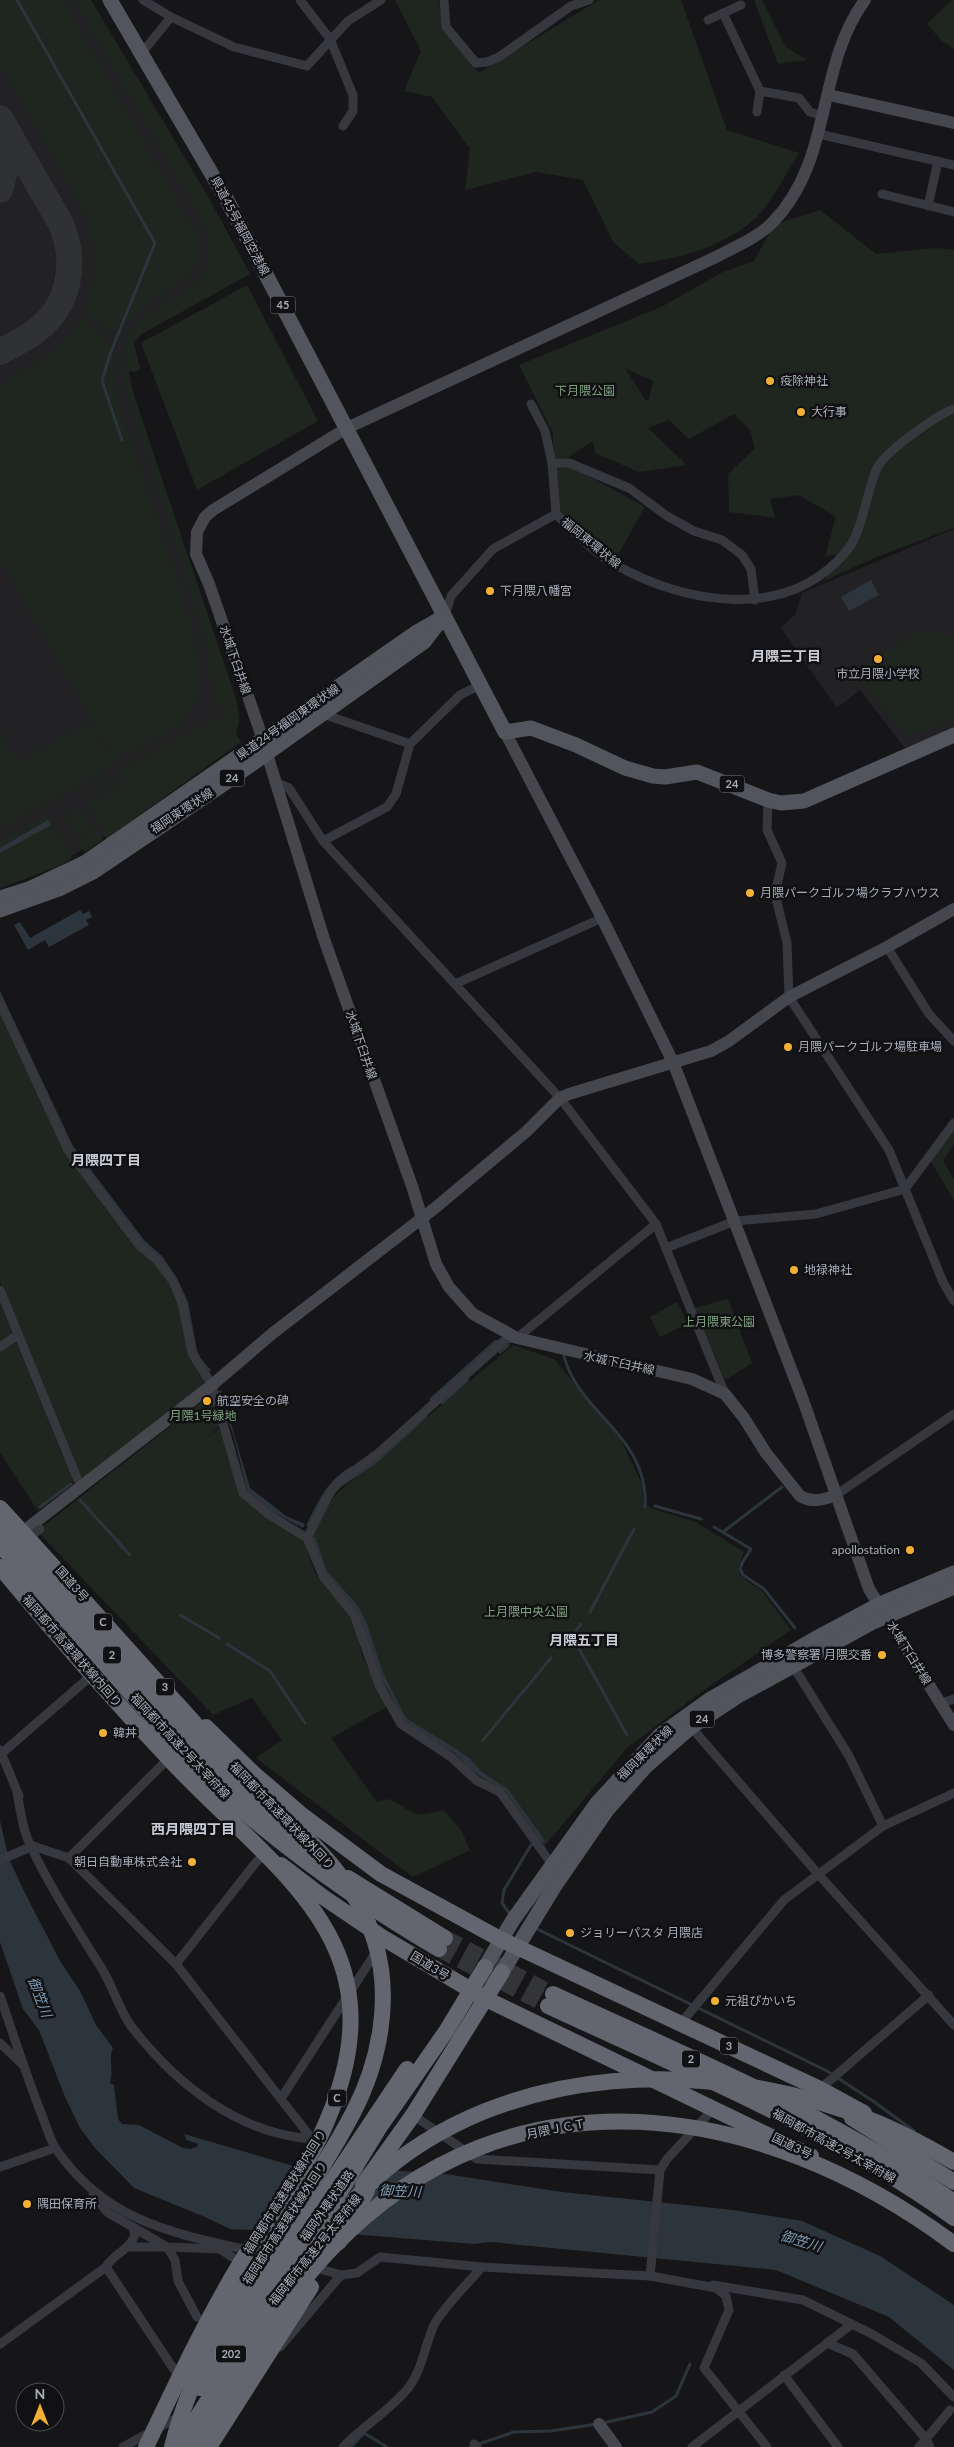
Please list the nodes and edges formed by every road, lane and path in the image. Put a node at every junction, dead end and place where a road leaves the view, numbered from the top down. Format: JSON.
{"nodes":[{"id":1,"x":143,"y":0,"type":"edge"},
{"id":2,"x":300,"y":0,"type":"edge"},
{"id":3,"x":381,"y":0,"type":"edge"},
{"id":4,"x":444,"y":0,"type":"edge"},
{"id":5,"x":589,"y":0,"type":"edge"},
{"id":6,"x":865,"y":0,"type":"edge"},
{"id":7,"x":114,"y":1,"type":"edge"},
{"id":8,"x":741,"y":5,"type":"dead end"},
{"id":9,"x":723,"y":13,"type":"junction"},
{"id":10,"x":170,"y":18,"type":"junction"},
{"id":11,"x":708,"y":20,"type":"dead end"},
{"id":12,"x":330,"y":39,"type":"junction"},
{"id":13,"x":141,"y":54,"type":"junction"},
{"id":14,"x":760,"y":91,"type":"junction"},
{"id":15,"x":829,"y":95,"type":"junction"},
{"id":16,"x":756,"y":112,"type":"dead end"},
{"id":17,"x":823,"y":116,"type":"junction"},
{"id":18,"x":954,"y":123,"type":"edge"},
{"id":19,"x":343,"y":126,"type":"dead end"},
{"id":20,"x":819,"y":134,"type":"junction"},
{"id":21,"x":938,"y":161,"type":"junction"},
{"id":22,"x":954,"y":165,"type":"edge"},
{"id":23,"x":882,"y":194,"type":"dead end"},
{"id":24,"x":928,"y":206,"type":"junction"},
{"id":25,"x":954,"y":212,"type":"edge"},
{"id":26,"x":531,"y":404,"type":"dead end"},
{"id":27,"x":954,"y":409,"type":"edge"},
{"id":28,"x":347,"y":428,"type":"junction"},
{"id":29,"x":552,"y":463,"type":"junction"},
{"id":30,"x":556,"y":514,"type":"junction"},
{"id":31,"x":755,"y":600,"type":"junction"},
{"id":32,"x":444,"y":616,"type":"junction"},
{"id":33,"x":480,"y":685,"type":"junction"},
{"id":34,"x":323,"y":714,"type":"junction"},
{"id":35,"x":505,"y":732,"type":"junction"},
{"id":36,"x":954,"y":735,"type":"edge"},
{"id":37,"x":410,"y":744,"type":"junction"},
{"id":38,"x":264,"y":747,"type":"junction"},
{"id":39,"x":274,"y":782,"type":"junction"},
{"id":40,"x":768,"y":800,"type":"junction"},
{"id":41,"x":323,"y":841,"type":"junction"},
{"id":42,"x":0,"y":898,"type":"edge"},
{"id":43,"x":954,"y":909,"type":"edge"},
{"id":44,"x":0,"y":910,"type":"edge"},
{"id":45,"x":602,"y":918,"type":"junction"},
{"id":46,"x":887,"y":947,"type":"junction"},
{"id":47,"x":455,"y":984,"type":"junction"},
{"id":48,"x":789,"y":997,"type":"junction"},
{"id":49,"x":0,"y":1004,"type":"edge"},
{"id":50,"x":954,"y":1041,"type":"edge"},
{"id":51,"x":673,"y":1062,"type":"junction"},
{"id":52,"x":560,"y":1098,"type":"junction"},
{"id":53,"x":954,"y":1124,"type":"edge"},
{"id":54,"x":905,"y":1189,"type":"junction"},
{"id":55,"x":421,"y":1218,"type":"junction"},
{"id":56,"x":735,"y":1221,"type":"junction"},
{"id":57,"x":656,"y":1224,"type":"junction"},
{"id":58,"x":666,"y":1248,"type":"junction"},
{"id":59,"x":0,"y":1290,"type":"edge"},
{"id":60,"x":954,"y":1301,"type":"edge"},
{"id":61,"x":18,"y":1335,"type":"junction"},
{"id":62,"x":517,"y":1338,"type":"junction"},
{"id":63,"x":0,"y":1347,"type":"edge"},
{"id":64,"x":212,"y":1385,"type":"junction"},
{"id":65,"x":725,"y":1394,"type":"junction"},
{"id":66,"x":954,"y":1414,"type":"edge"},
{"id":67,"x":82,"y":1486,"type":"junction"},
{"id":68,"x":836,"y":1495,"type":"junction"},
{"id":69,"x":0,"y":1507,"type":"edge"},
{"id":70,"x":0,"y":1526,"type":"edge"},
{"id":71,"x":32,"y":1530,"type":"junction"},
{"id":72,"x":307,"y":1538,"type":"junction"},
{"id":73,"x":0,"y":1547,"type":"edge"},
{"id":74,"x":0,"y":1562,"type":"edge"},
{"id":75,"x":0,"y":1567,"type":"edge"},
{"id":76,"x":954,"y":1574,"type":"edge"},
{"id":77,"x":954,"y":1587,"type":"edge"},
{"id":78,"x":882,"y":1610,"type":"junction"},
{"id":79,"x":792,"y":1666,"type":"junction"},
{"id":80,"x":91,"y":1676,"type":"junction"},
{"id":81,"x":954,"y":1698,"type":"edge"},
{"id":82,"x":941,"y":1703,"type":"junction"},
{"id":83,"x":954,"y":1725,"type":"edge"},
{"id":84,"x":691,"y":1727,"type":"junction"},
{"id":85,"x":1,"y":1752,"type":"edge"},
{"id":86,"x":166,"y":1761,"type":"junction"},
{"id":87,"x":223,"y":1784,"type":"junction"},
{"id":88,"x":17,"y":1792,"type":"junction"},
{"id":89,"x":954,"y":1793,"type":"edge"},
{"id":90,"x":883,"y":1826,"type":"junction"},
{"id":91,"x":34,"y":1845,"type":"junction"},
{"id":92,"x":266,"y":1853,"type":"junction"},
{"id":93,"x":70,"y":1858,"type":"junction"},
{"id":94,"x":0,"y":1860,"type":"edge"},
{"id":95,"x":553,"y":1866,"type":"junction"},
{"id":96,"x":819,"y":1875,"type":"junction"},
{"id":97,"x":384,"y":1939,"type":"junction"},
{"id":98,"x":500,"y":1940,"type":"junction"},
{"id":99,"x":442,"y":1944,"type":"tunnel mouth"},
{"id":100,"x":516,"y":1947,"type":"junction"},
{"id":101,"x":176,"y":1964,"type":"junction"},
{"id":102,"x":484,"y":1967,"type":"joint"},
{"id":103,"x":502,"y":1972,"type":"joint"},
{"id":104,"x":471,"y":1990,"type":"junction"},
{"id":105,"x":929,"y":1995,"type":"junction"},
{"id":106,"x":0,"y":1996,"type":"edge"},
{"id":107,"x":486,"y":1999,"type":"junction"},
{"id":108,"x":551,"y":2000,"type":"tunnel mouth"},
{"id":109,"x":642,"y":2005,"type":"junction"},
{"id":110,"x":681,"y":2023,"type":"junction"},
{"id":111,"x":954,"y":2024,"type":"edge"},
{"id":112,"x":447,"y":2030,"type":"junction"},
{"id":113,"x":0,"y":2043,"type":"edge"},
{"id":114,"x":25,"y":2067,"type":"junction"},
{"id":115,"x":817,"y":2093,"type":"junction"},
{"id":116,"x":282,"y":2097,"type":"junction"},
{"id":117,"x":714,"y":2108,"type":"junction"},
{"id":118,"x":413,"y":2115,"type":"junction"},
{"id":119,"x":824,"y":2131,"type":"junction"},
{"id":120,"x":352,"y":2136,"type":"dead end"},
{"id":121,"x":312,"y":2139,"type":"junction"},
{"id":122,"x":55,"y":2148,"type":"junction"},
{"id":123,"x":390,"y":2150,"type":"junction"},
{"id":124,"x":954,"y":2162,"type":"edge"},
{"id":125,"x":0,"y":2167,"type":"edge"},
{"id":126,"x":660,"y":2170,"type":"junction"},
{"id":127,"x":81,"y":2178,"type":"junction"},
{"id":128,"x":954,"y":2182,"type":"edge"},
{"id":129,"x":954,"y":2202,"type":"edge"},
{"id":130,"x":954,"y":2218,"type":"edge"},
{"id":131,"x":133,"y":2227,"type":"junction"},
{"id":132,"x":954,"y":2237,"type":"edge"},
{"id":133,"x":209,"y":2241,"type":"junction"},
{"id":134,"x":954,"y":2244,"type":"edge"},
{"id":135,"x":130,"y":2246,"type":"junction"},
{"id":136,"x":167,"y":2247,"type":"junction"},
{"id":137,"x":220,"y":2249,"type":"junction"},
{"id":138,"x":232,"y":2257,"type":"dead end"},
{"id":139,"x":289,"y":2260,"type":"junction"},
{"id":140,"x":106,"y":2267,"type":"junction"},
{"id":141,"x":482,"y":2267,"type":"junction"},
{"id":142,"x":651,"y":2272,"type":"junction"},
{"id":143,"x":312,"y":2273,"type":"junction"},
{"id":144,"x":341,"y":2275,"type":"junction"},
{"id":145,"x":690,"y":2282,"type":"junction"},
{"id":146,"x":197,"y":2317,"type":"dead end"},
{"id":147,"x":852,"y":2324,"type":"junction"},
{"id":148,"x":827,"y":2343,"type":"junction"},
{"id":149,"x":0,"y":2344,"type":"edge"},
{"id":150,"x":784,"y":2376,"type":"junction"},
{"id":151,"x":954,"y":2397,"type":"edge"},
{"id":152,"x":198,"y":2407,"type":"junction"},
{"id":153,"x":739,"y":2410,"type":"junction"},
{"id":154,"x":950,"y":2410,"type":"dead end"},
{"id":155,"x":599,"y":2424,"type":"dead end"},
{"id":156,"x":928,"y":2443,"type":"edge"},
{"id":157,"x":123,"y":2447,"type":"edge"},
{"id":158,"x":146,"y":2447,"type":"edge"},
{"id":159,"x":172,"y":2447,"type":"edge"},
{"id":160,"x":178,"y":2447,"type":"edge"},
{"id":161,"x":202,"y":2447,"type":"edge"},
{"id":162,"x":343,"y":2447,"type":"edge"},
{"id":163,"x":616,"y":2447,"type":"edge"},
{"id":164,"x":694,"y":2447,"type":"edge"},
{"id":165,"x":767,"y":2447,"type":"edge"},
{"id":166,"x":838,"y":2447,"type":"edge"},
{"id":167,"x":920,"y":2447,"type":"edge"}],
"edges":[{"from":1,"to":10,"type":"street"},
{"from":2,"to":12,"type":"street"},
{"from":3,"to":12,"type":"street"},
{"from":4,"to":5,"type":"street"},
{"from":6,"to":15,"type":"main road","name":"水城下臼井線"},
{"from":7,"to":13,"type":"main road","name":"県道45号福岡空港線","number":"45"},
{"from":8,"to":9,"type":"street"},
{"from":9,"to":11,"type":"street"},
{"from":9,"to":14,"type":"street"},
{"from":10,"to":12,"type":"street"},
{"from":10,"to":13,"type":"street"},
{"from":12,"to":19,"type":"street"},
{"from":13,"to":28,"type":"main road","name":"県道45号福岡空港線","number":"45"},
{"from":14,"to":16,"type":"street"},
{"from":14,"to":17,"type":"street"},
{"from":15,"to":17,"type":"main road","name":"水城下臼井線"},
{"from":15,"to":18,"type":"main road"},
{"from":17,"to":20,"type":"main road","name":"水城下臼井線"},
{"from":20,"to":21,"type":"street"},
{"from":20,"to":28,"type":"main road","name":"水城下臼井線"},
{"from":21,"to":22,"type":"street"},
{"from":21,"to":24,"type":"street"},
{"from":23,"to":24,"type":"street"},
{"from":24,"to":25,"type":"street"},
{"from":26,"to":29,"type":"street"},
{"from":27,"to":31,"type":"street","name":"福岡東環状線"},
{"from":28,"to":32,"type":"main road","name":"県道45号福岡空港線","number":"45"},
{"from":28,"to":38,"type":"main road","name":"水城下臼井線"},
{"from":29,"to":30,"type":"street"},
{"from":29,"to":31,"type":"street"},
{"from":30,"to":31,"type":"street","name":"福岡東環状線"},
{"from":30,"to":32,"type":"street","name":"福岡東環状線"},
{"from":32,"to":33,"type":"main road"},
{"from":32,"to":34,"type":"main road","name":"福岡東環状線","number":"24"},
{"from":32,"to":38,"type":"main road","name":"県道24号福岡東環状線","number":"24"},
{"from":33,"to":35,"type":"main road"},
{"from":33,"to":37,"type":"street"},
{"from":34,"to":37,"type":"street"},
{"from":34,"to":38,"type":"main road","name":"福岡東環状線","number":"24"},
{"from":35,"to":40,"type":"main road","number":"24"},
{"from":35,"to":45,"type":"main road","name":"水城下臼井線"},
{"from":36,"to":40,"type":"main road","number":"24"},
{"from":37,"to":41,"type":"street"},
{"from":38,"to":39,"type":"main road","name":"水城下臼井線"},
{"from":38,"to":42,"type":"main road","name":"県道24号福岡東環状線","number":"24"},
{"from":38,"to":44,"type":"main road","name":"福岡東環状線","number":"24"},
{"from":39,"to":41,"type":"street"},
{"from":39,"to":55,"type":"main road","name":"水城下臼井線"},
{"from":40,"to":48,"type":"street"},
{"from":41,"to":47,"type":"street"},
{"from":43,"to":46,"type":"main road"},
{"from":45,"to":47,"type":"street"},
{"from":45,"to":51,"type":"main road","name":"水城下臼井線"},
{"from":46,"to":48,"type":"main road"},
{"from":46,"to":50,"type":"street"},
{"from":47,"to":52,"type":"street"},
{"from":48,"to":51,"type":"main road"},
{"from":48,"to":54,"type":"street"},
{"from":49,"to":64,"type":"street"},
{"from":51,"to":52,"type":"main road"},
{"from":51,"to":56,"type":"main road","name":"水城下臼井線"},
{"from":52,"to":55,"type":"main road"},
{"from":52,"to":57,"type":"street"},
{"from":53,"to":54,"type":"street"},
{"from":54,"to":56,"type":"street"},
{"from":54,"to":60,"type":"street"},
{"from":55,"to":62,"type":"main road","name":"水城下臼井線"},
{"from":55,"to":64,"type":"main road"},
{"from":56,"to":58,"type":"street"},
{"from":56,"to":68,"type":"main road","name":"水城下臼井線"},
{"from":57,"to":58,"type":"street"},
{"from":57,"to":62,"type":"street"},
{"from":58,"to":65,"type":"street"},
{"from":59,"to":61,"type":"street"},
{"from":61,"to":63,"type":"street"},
{"from":61,"to":67,"type":"street"},
{"from":62,"to":65,"type":"main road","name":"水城下臼井線"},
{"from":62,"to":72,"type":"street"},
{"from":64,"to":67,"type":"main road"},
{"from":64,"to":72,"type":"street"},
{"from":65,"to":68,"type":"main road","name":"水城下臼井線"},
{"from":66,"to":68,"type":"street"},
{"from":67,"to":71,"type":"main road"},
{"from":68,"to":78,"type":"main road","name":"水城下臼井線"},
{"from":69,"to":71,"type":"highway","name":"国道3号","number":"3"},
{"from":69,"to":159,"type":"highway","name":"福岡都市高速環状線外回り","number":"C","bridge":true},
{"from":70,"to":87,"type":"highway","name":"福岡都市高速2号太宰府線","number":"2","bridge":true},
{"from":71,"to":73,"type":"main road"},
{"from":71,"to":74,"type":"street","bridge":true},
{"from":71,"to":98,"type":"highway","name":"国道3号","number":"3"},
{"from":72,"to":95,"type":"street"},
{"from":73,"to":87,"type":"highway","name":"福岡都市高速2号太宰府線","number":"2","bridge":true},
{"from":75,"to":80,"type":"highway","name":"国道3号"},
{"from":75,"to":158,"type":"highway","name":"福岡都市高速環状線内回り","number":"C","bridge":true},
{"from":76,"to":78,"type":"main road","name":"福岡東環状線","number":"24"},
{"from":77,"to":78,"type":"main road","name":"福岡東環状線","number":"24"},
{"from":78,"to":79,"type":"main road","name":"福岡東環状線","number":"24"},
{"from":78,"to":82,"type":"main road","name":"水城下臼井線"},
{"from":78,"to":95,"type":"main road","name":"福岡東環状線","number":"24"},
{"from":79,"to":84,"type":"main road","name":"福岡東環状線","number":"24"},
{"from":79,"to":90,"type":"street"},
{"from":80,"to":85,"type":"street"},
{"from":80,"to":86,"type":"highway","name":"国道3号"},
{"from":81,"to":82,"type":"street"},
{"from":82,"to":83,"type":"main road","name":"水城下臼井線"},
{"from":84,"to":96,"type":"street"},
{"from":84,"to":100,"type":"main road","name":"福岡東環状線","number":"24"},
{"from":85,"to":88,"type":"street"},
{"from":86,"to":92,"type":"highway","name":"国道3号"},
{"from":86,"to":93,"type":"street"},
{"from":87,"to":99,"type":"highway","name":"福岡都市高速2号太宰府線","number":"2"},
{"from":88,"to":91,"type":"street"},
{"from":88,"to":121,"type":"street"},
{"from":89,"to":90,"type":"street"},
{"from":90,"to":96,"type":"street"},
{"from":91,"to":93,"type":"street"},
{"from":91,"to":94,"type":"street","bridge":true},
{"from":92,"to":97,"type":"highway","name":"国道3号"},
{"from":92,"to":101,"type":"street"},
{"from":93,"to":101,"type":"street"},
{"from":95,"to":98,"type":"main road","name":"福岡東環状線","number":"24"},
{"from":96,"to":105,"type":"street"},
{"from":96,"to":110,"type":"street"},
{"from":97,"to":104,"type":"highway","name":"国道3号"},
{"from":97,"to":116,"type":"street"},
{"from":98,"to":100,"type":"highway","name":"国道3号","number":"3"},
{"from":98,"to":102,"type":"main road","name":"福岡東環状線","number":"24"},
{"from":100,"to":103,"type":"main road","name":"福岡東環状線","number":"24"},
{"from":100,"to":109,"type":"highway","name":"国道3号","number":"3"},
{"from":101,"to":116,"type":"street"},
{"from":102,"to":104,"type":"highway","name":"福岡外環状道路","number":"202"},
{"from":103,"to":107,"type":"highway","name":"福岡外環状道路"},
{"from":104,"to":107,"type":"highway","name":"国道3号"},
{"from":104,"to":112,"type":"highway","name":"福岡外環状道路","number":"202"},
{"from":105,"to":111,"type":"street"},
{"from":105,"to":115,"type":"street"},
{"from":106,"to":114,"type":"street"},
{"from":107,"to":117,"type":"highway","name":"国道3号"},
{"from":107,"to":118,"type":"highway","name":"福岡外環状道路"},
{"from":108,"to":119,"type":"highway","name":"福岡都市高速2号太宰府線","number":"2"},
{"from":109,"to":110,"type":"highway","name":"国道3号","number":"3"},
{"from":109,"to":115,"type":"highway"},
{"from":110,"to":115,"type":"highway","name":"国道3号","number":"3"},
{"from":112,"to":139,"type":"highway","name":"福岡外環状道路","number":"202"},
{"from":112,"to":159,"type":"highway","bridge":true},
{"from":113,"to":114,"type":"street"},
{"from":114,"to":122,"type":"street"},
{"from":115,"to":124,"type":"highway","name":"国道3号","number":"3"},
{"from":115,"to":128,"type":"highway","bridge":true},
{"from":116,"to":121,"type":"street"},
{"from":117,"to":126,"type":"street"},
{"from":117,"to":132,"type":"highway","name":"国道3号"},
{"from":118,"to":123,"type":"highway","name":"福岡外環状道路"},
{"from":118,"to":126,"type":"street"},
{"from":119,"to":129,"type":"highway","name":"福岡都市高速2号太宰府線","number":"2"},
{"from":119,"to":130,"type":"highway","name":"福岡都市高速2号太宰府線","number":"2"},
{"from":120,"to":121,"type":"street"},
{"from":122,"to":125,"type":"street"},
{"from":122,"to":127,"type":"street"},
{"from":123,"to":143,"type":"highway","name":"福岡外環状道路","bridge":true},
{"from":123,"to":143,"type":"highway"},
{"from":124,"to":160,"type":"highway","name":"福岡都市高速2号太宰府線","bridge":true},
{"from":126,"to":142,"type":"street"},
{"from":127,"to":131,"type":"street"},
{"from":127,"to":133,"type":"street"},
{"from":131,"to":135,"type":"street"},
{"from":131,"to":136,"type":"street"},
{"from":133,"to":137,"type":"street"},
{"from":133,"to":139,"type":"street"},
{"from":134,"to":161,"type":"highway","name":"月隈ＪＣＴ","bridge":true},
{"from":135,"to":136,"type":"street"},
{"from":135,"to":140,"type":"street"},
{"from":136,"to":137,"type":"street"},
{"from":136,"to":146,"type":"street"},
{"from":137,"to":138,"type":"street"},
{"from":139,"to":143,"type":"street"},
{"from":139,"to":152,"type":"highway","name":"福岡外環状道路","number":"202"},
{"from":140,"to":149,"type":"street"},
{"from":140,"to":152,"type":"street"},
{"from":141,"to":142,"type":"street"},
{"from":141,"to":144,"type":"street"},
{"from":141,"to":162,"type":"street"},
{"from":142,"to":145,"type":"street"},
{"from":143,"to":144,"type":"street"},
{"from":143,"to":161,"type":"highway","bridge":true},
{"from":144,"to":161,"type":"street"},
{"from":145,"to":147,"type":"street"},
{"from":145,"to":153,"type":"street"},
{"from":147,"to":148,"type":"street"},
{"from":147,"to":151,"type":"street"},
{"from":148,"to":150,"type":"street"},
{"from":148,"to":156,"type":"street"},
{"from":150,"to":153,"type":"street"},
{"from":150,"to":166,"type":"street"},
{"from":152,"to":157,"type":"street"},
{"from":152,"to":159,"type":"highway","name":"福岡外環状道路","number":"202"},
{"from":152,"to":161,"type":"street"},
{"from":153,"to":164,"type":"street"},
{"from":153,"to":165,"type":"street"},
{"from":154,"to":156,"type":"street"},
{"from":155,"to":163,"type":"main road"},
{"from":156,"to":167,"type":"street"}]}
